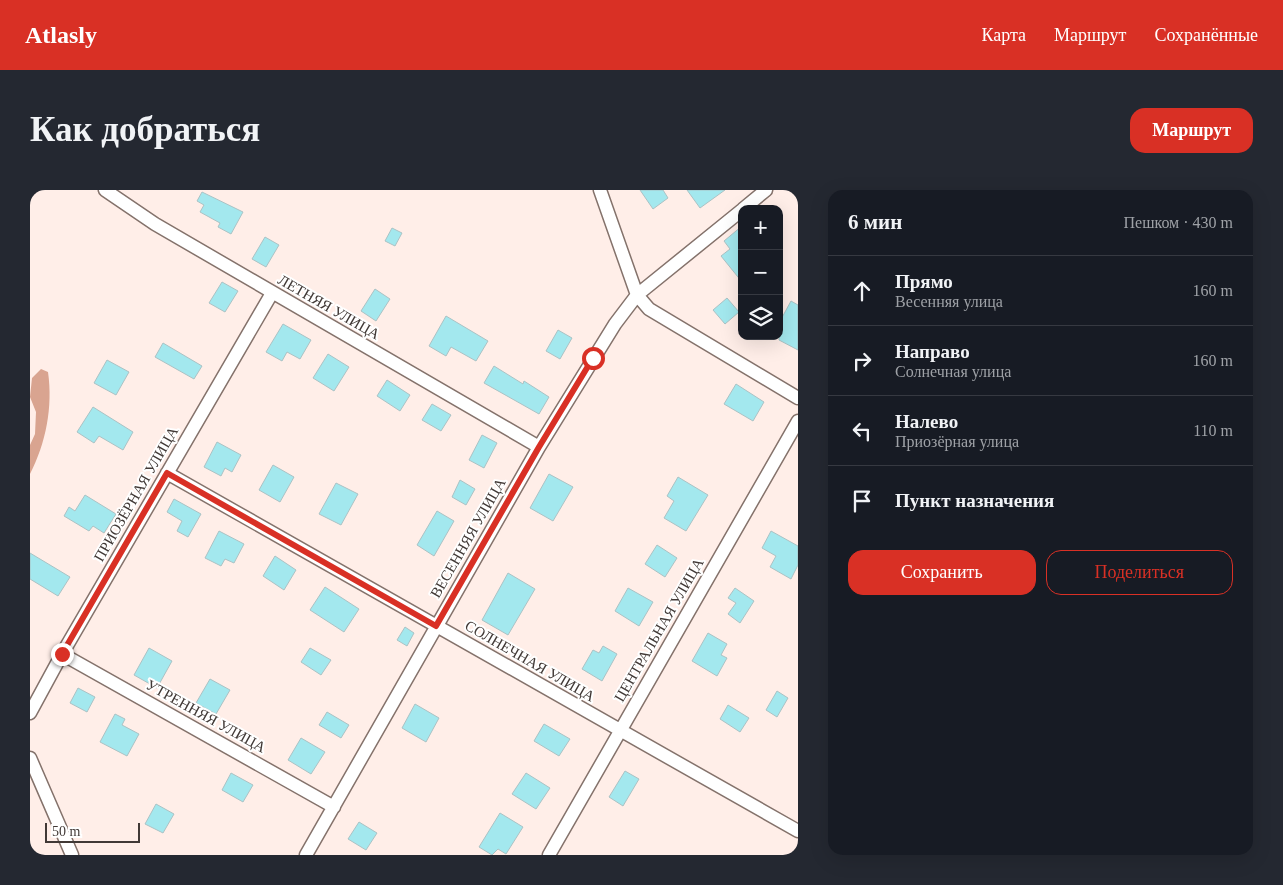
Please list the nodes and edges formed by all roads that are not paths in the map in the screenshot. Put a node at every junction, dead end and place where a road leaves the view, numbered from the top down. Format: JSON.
{"nodes":[{"id":1,"x":105,"y":190,"type":"edge"},
{"id":2,"x":600,"y":190,"type":"edge"},
{"id":3,"x":766,"y":190,"type":"edge"},
{"id":4,"x":747,"y":205,"type":"edge"},
{"id":5,"x":738,"y":212,"type":"edge"},
{"id":6,"x":272,"y":293,"type":"junction"},
{"id":7,"x":637,"y":295,"type":"junction"},
{"id":8,"x":798,"y":398,"type":"edge"},
{"id":9,"x":798,"y":421,"type":"edge"},
{"id":10,"x":539,"y":447,"type":"junction"},
{"id":11,"x":167,"y":473,"type":"junction"},
{"id":12,"x":436,"y":626,"type":"junction"},
{"id":13,"x":62,"y":654,"type":"junction"},
{"id":14,"x":30,"y":713,"type":"edge"},
{"id":15,"x":620,"y":732,"type":"junction"},
{"id":16,"x":30,"y":758,"type":"edge"},
{"id":17,"x":334,"y":807,"type":"junction"},
{"id":18,"x":798,"y":831,"type":"edge"},
{"id":19,"x":72,"y":855,"type":"edge"},
{"id":20,"x":306,"y":855,"type":"edge"},
{"id":21,"x":549,"y":855,"type":"edge"}],
"edges":[{"from":1,"to":6,"type":"street","name":"ЛЕТНЯЯ УЛИЦА"},
{"from":2,"to":7,"type":"street"},
{"from":3,"to":4,"type":"street","name":"ВЕСЕННЯЯ УЛИЦА"},
{"from":5,"to":7,"type":"street","name":"ВЕСЕННЯЯ УЛИЦА"},
{"from":6,"to":10,"type":"street","name":"ЛЕТНЯЯ УЛИЦА"},
{"from":6,"to":11,"type":"street","name":"ПРИОЗЁРНАЯ УЛИЦА"},
{"from":7,"to":8,"type":"street"},
{"from":7,"to":10,"type":"street","name":"ВЕСЕННЯЯ УЛИЦА"},
{"from":9,"to":15,"type":"street","name":"ЦЕНТРАЛЬНАЯ УЛИЦА"},
{"from":10,"to":12,"type":"street","name":"ВЕСЕННЯЯ УЛИЦА"},
{"from":11,"to":12,"type":"street","name":"СОЛНЕЧНАЯ УЛИЦА"},
{"from":11,"to":13,"type":"street","name":"ПРИОЗЁРНАЯ УЛИЦА"},
{"from":12,"to":15,"type":"street","name":"СОЛНЕЧНАЯ УЛИЦА"},
{"from":12,"to":17,"type":"street","name":"ВЕСЕННЯЯ УЛИЦА"},
{"from":13,"to":14,"type":"street","name":"ПРИОЗЁРНАЯ УЛИЦА"},
{"from":13,"to":17,"type":"street","name":"УТРЕННЯЯ УЛИЦА"},
{"from":15,"to":18,"type":"street","name":"СОЛНЕЧНАЯ УЛИЦА"},
{"from":15,"to":21,"type":"street","name":"ЦЕНТРАЛЬНАЯ УЛИЦА"},
{"from":16,"to":19,"type":"street"},
{"from":17,"to":20,"type":"street","name":"ВЕСЕННЯЯ УЛИЦА"}]}
